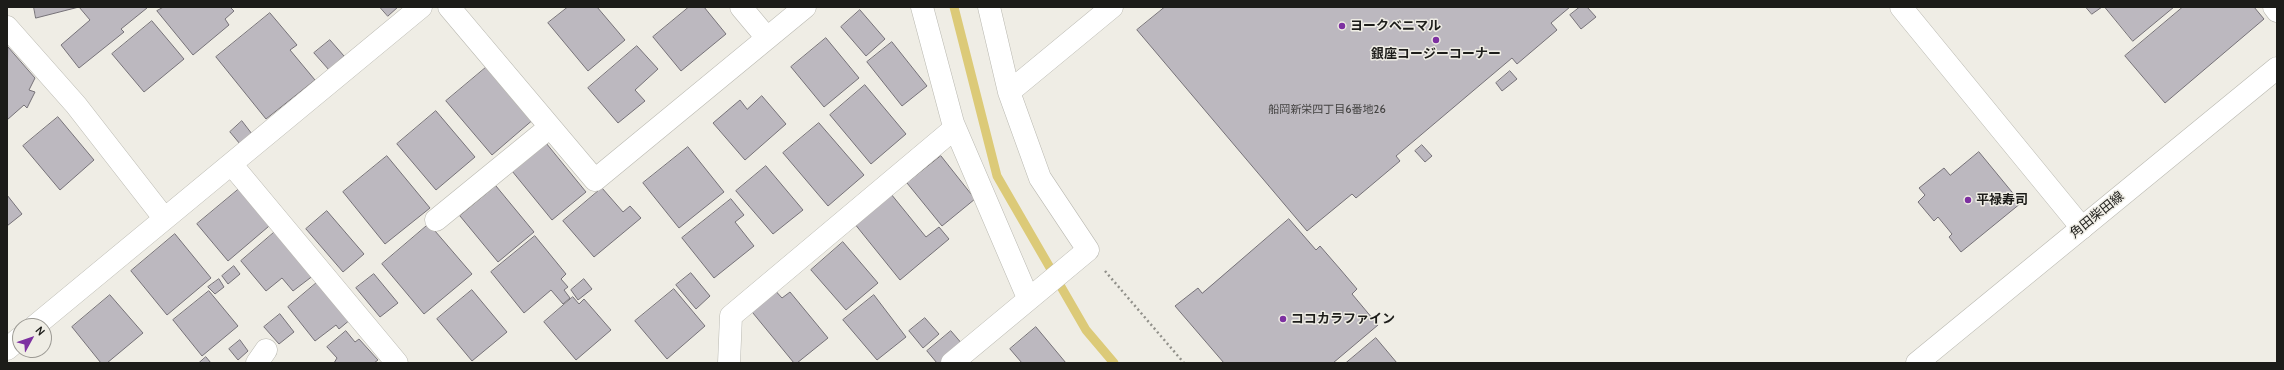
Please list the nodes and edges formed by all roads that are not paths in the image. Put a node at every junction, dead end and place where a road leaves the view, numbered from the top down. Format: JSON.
{"nodes":[{"id":1,"x":421,"y":7,"type":"edge"},
{"id":2,"x":449,"y":7,"type":"edge"},
{"id":3,"x":741,"y":7,"type":"edge"},
{"id":4,"x":805,"y":7,"type":"edge"},
{"id":5,"x":922,"y":7,"type":"edge"},
{"id":6,"x":989,"y":7,"type":"edge"},
{"id":7,"x":1112,"y":7,"type":"edge"},
{"id":8,"x":1901,"y":7,"type":"edge"},
{"id":9,"x":2274,"y":7,"type":"edge"},
{"id":10,"x":2277,"y":11,"type":"edge"},
{"id":11,"x":7,"y":27,"type":"edge"},
{"id":12,"x":767,"y":38,"type":"junction"},
{"id":13,"x":2277,"y":68,"type":"edge"},
{"id":14,"x":1010,"y":92,"type":"junction"},
{"id":15,"x":550,"y":127,"type":"junction"},
{"id":16,"x":955,"y":128,"type":"junction"},
{"id":17,"x":232,"y":165,"type":"junction"},
{"id":18,"x":164,"y":218,"type":"junction"},
{"id":19,"x":436,"y":220,"type":"dead end"},
{"id":20,"x":2082,"y":228,"type":"junction"},
{"id":21,"x":1033,"y":294,"type":"junction"},
{"id":22,"x":44,"y":318,"type":"edge"},
{"id":23,"x":397,"y":363,"type":"edge"},
{"id":24,"x":729,"y":363,"type":"edge"},
{"id":25,"x":952,"y":363,"type":"edge"},
{"id":26,"x":1917,"y":363,"type":"edge"}],
"edges":[{"from":1,"to":17,"type":"street"},
{"from":2,"to":15,"type":"street"},
{"from":3,"to":12,"type":"street"},
{"from":4,"to":12,"type":"street"},
{"from":5,"to":16,"type":"street"},
{"from":6,"to":14,"type":"street"},
{"from":7,"to":14,"type":"street"},
{"from":8,"to":20,"type":"street"},
{"from":9,"to":10,"type":"street"},
{"from":11,"to":18,"type":"street"},
{"from":12,"to":15,"type":"street"},
{"from":13,"to":20,"type":"street","name":"角田柴田線"},
{"from":14,"to":21,"type":"street"},
{"from":15,"to":19,"type":"street"},
{"from":16,"to":21,"type":"street"},
{"from":16,"to":24,"type":"street"},
{"from":17,"to":18,"type":"street"},
{"from":17,"to":23,"type":"street"},
{"from":18,"to":22,"type":"street"},
{"from":20,"to":26,"type":"street","name":"角田柴田線"},
{"from":21,"to":25,"type":"street"}]}
